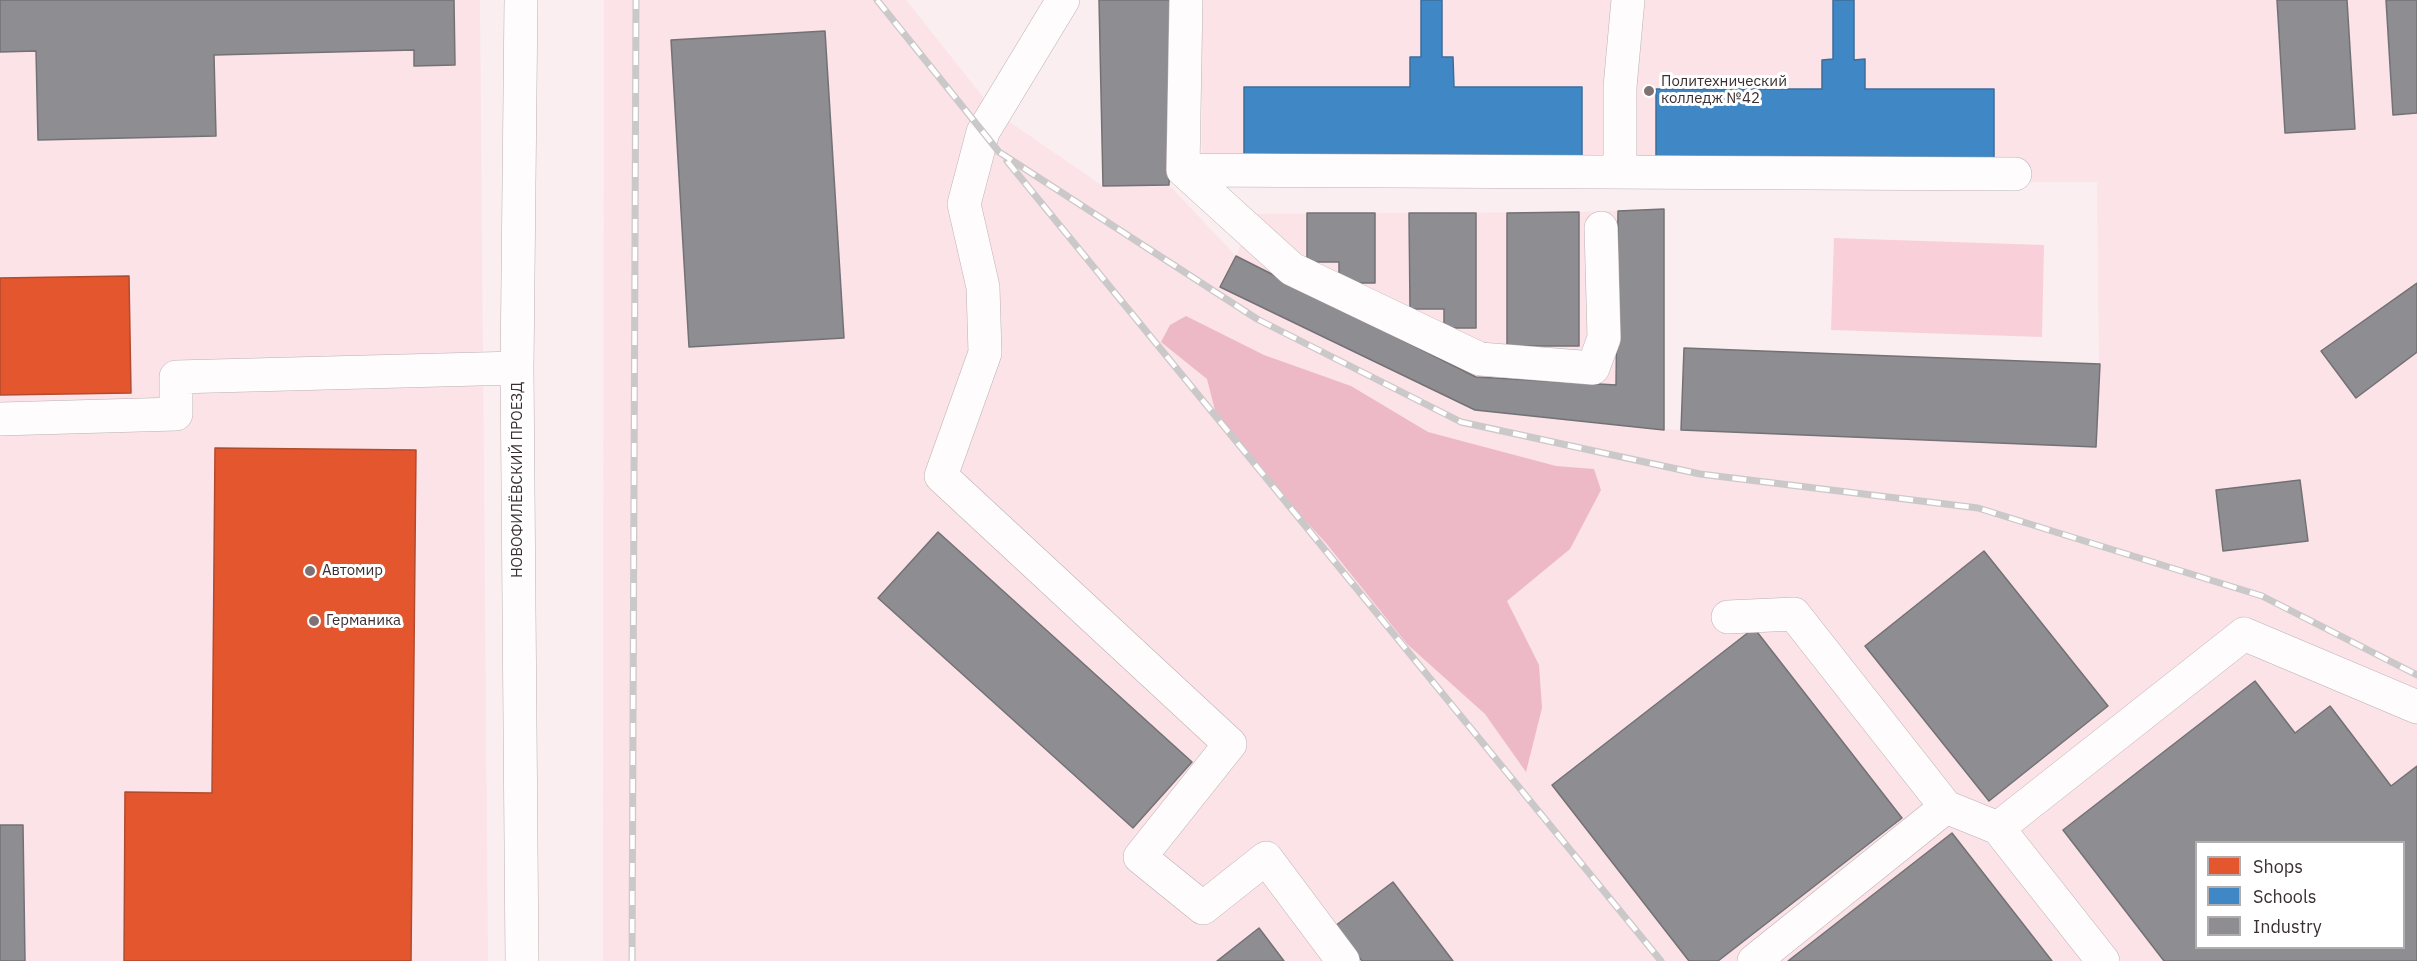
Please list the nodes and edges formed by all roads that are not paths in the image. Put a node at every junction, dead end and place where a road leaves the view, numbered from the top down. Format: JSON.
{"nodes":[{"id":1,"x":521,"y":0,"type":"edge"},
{"id":2,"x":1063,"y":0,"type":"edge"},
{"id":3,"x":1186,"y":0,"type":"edge"},
{"id":4,"x":1628,"y":0,"type":"edge"},
{"id":5,"x":1183,"y":170,"type":"junction"},
{"id":6,"x":1620,"y":172,"type":"junction"},
{"id":7,"x":2015,"y":174,"type":"dead end"},
{"id":8,"x":1600,"y":228,"type":"dead end"},
{"id":9,"x":517,"y":368,"type":"junction"},
{"id":10,"x":0,"y":419,"type":"edge"},
{"id":11,"x":1728,"y":617,"type":"dead end"},
{"id":12,"x":2417,"y":707,"type":"edge"},
{"id":13,"x":1946,"y":807,"type":"junction"},
{"id":14,"x":1998,"y":828,"type":"junction"},
{"id":15,"x":522,"y":961,"type":"edge"},
{"id":16,"x":1343,"y":961,"type":"edge"},
{"id":17,"x":1754,"y":961,"type":"edge"},
{"id":18,"x":2103,"y":961,"type":"edge"}],
"edges":[{"from":1,"to":9,"type":"street","name":"НОВОФИЛЁВСКИЙ ПРОЕЗД"},
{"from":2,"to":16,"type":"street"},
{"from":3,"to":5,"type":"street"},
{"from":4,"to":6,"type":"street"},
{"from":5,"to":6,"type":"street"},
{"from":5,"to":8,"type":"street"},
{"from":6,"to":7,"type":"street"},
{"from":9,"to":10,"type":"street"},
{"from":9,"to":15,"type":"street","name":"НОВОФИЛЁВСКИЙ ПРОЕЗД"},
{"from":11,"to":13,"type":"street"},
{"from":12,"to":14,"type":"street"},
{"from":13,"to":14,"type":"street"},
{"from":13,"to":17,"type":"street"},
{"from":14,"to":18,"type":"street"}]}
